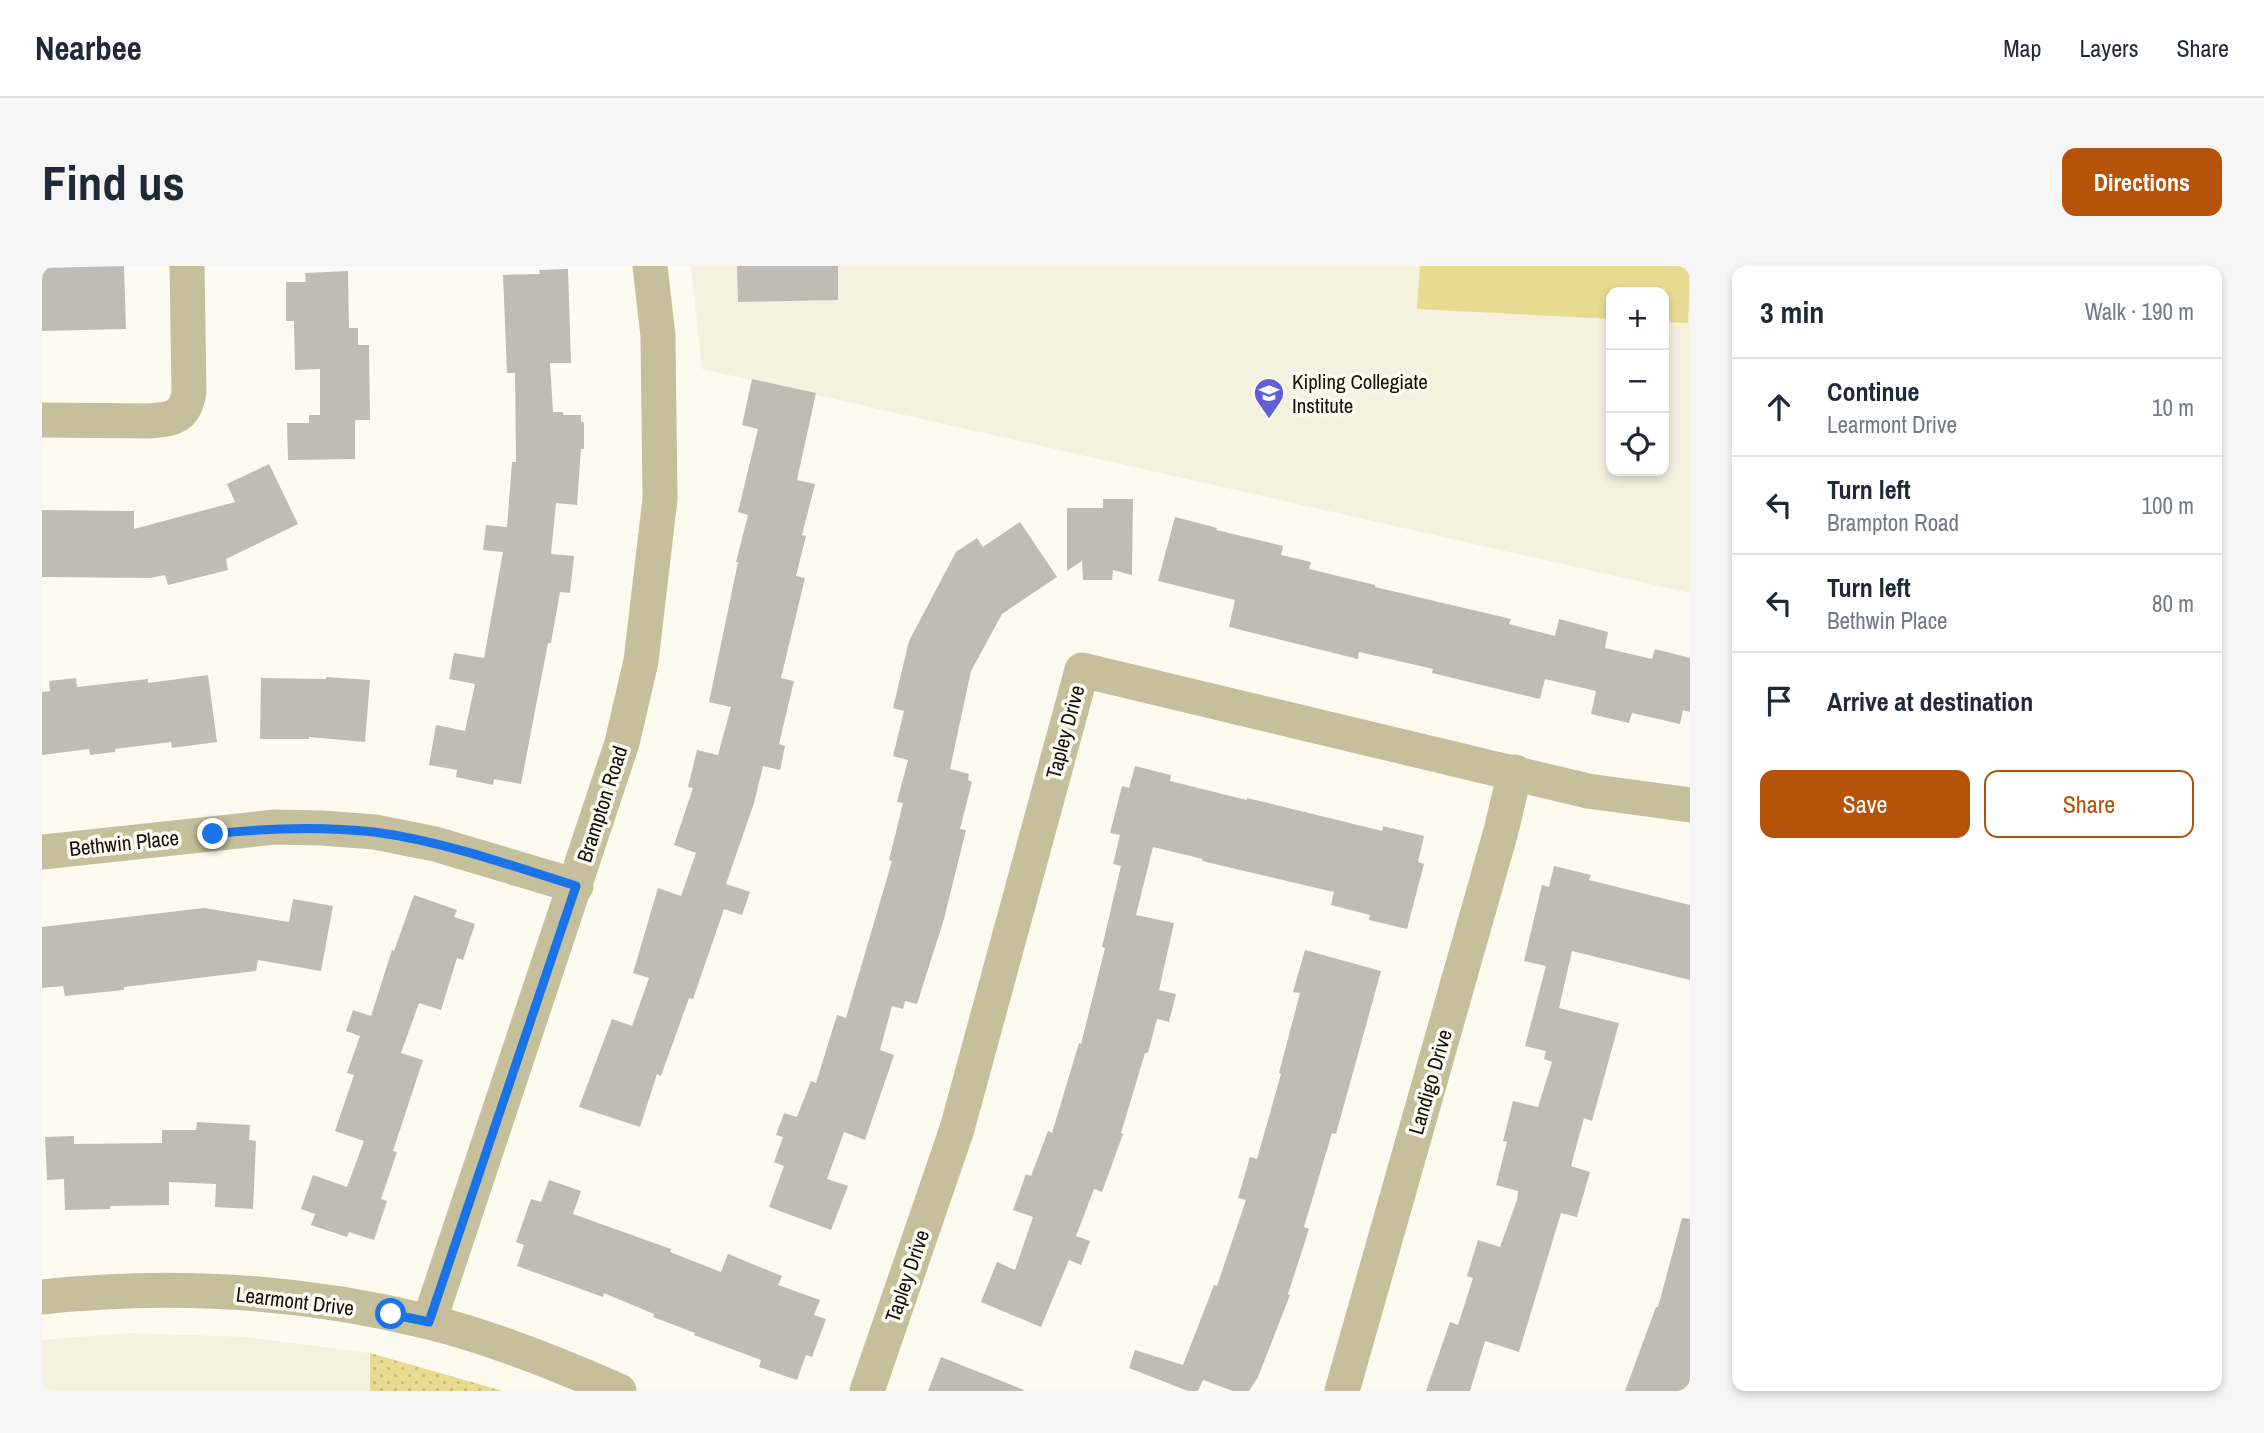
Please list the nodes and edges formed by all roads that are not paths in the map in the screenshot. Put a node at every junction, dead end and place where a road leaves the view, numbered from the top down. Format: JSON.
{"nodes":[{"id":1,"x":187,"y":266,"type":"edge"},
{"id":2,"x":650,"y":266,"type":"edge"},
{"id":3,"x":42,"y":420,"type":"edge"},
{"id":4,"x":1515,"y":772,"type":"junction"},
{"id":5,"x":1690,"y":805,"type":"edge"},
{"id":6,"x":42,"y":852,"type":"edge"},
{"id":7,"x":576,"y":886,"type":"junction"},
{"id":8,"x":42,"y":1297,"type":"edge"},
{"id":9,"x":429,"y":1322,"type":"junction"},
{"id":10,"x":619,"y":1391,"type":"edge"},
{"id":11,"x":867,"y":1391,"type":"edge"},
{"id":12,"x":1342,"y":1391,"type":"edge"}],
"edges":[{"from":1,"to":3,"type":"street"},
{"from":2,"to":7,"type":"street","name":"Brampton Road"},
{"from":4,"to":5,"type":"street","name":"Tapley Drive"},
{"from":4,"to":11,"type":"street","name":"Tapley Drive"},
{"from":4,"to":12,"type":"street","name":"Landigo Drive"},
{"from":6,"to":7,"type":"street","name":"Bethwin Place"},
{"from":7,"to":9,"type":"street","name":"Brampton Road"},
{"from":8,"to":9,"type":"street","name":"Learmont Drive"},
{"from":9,"to":10,"type":"street","name":"Learmont Drive"}]}
